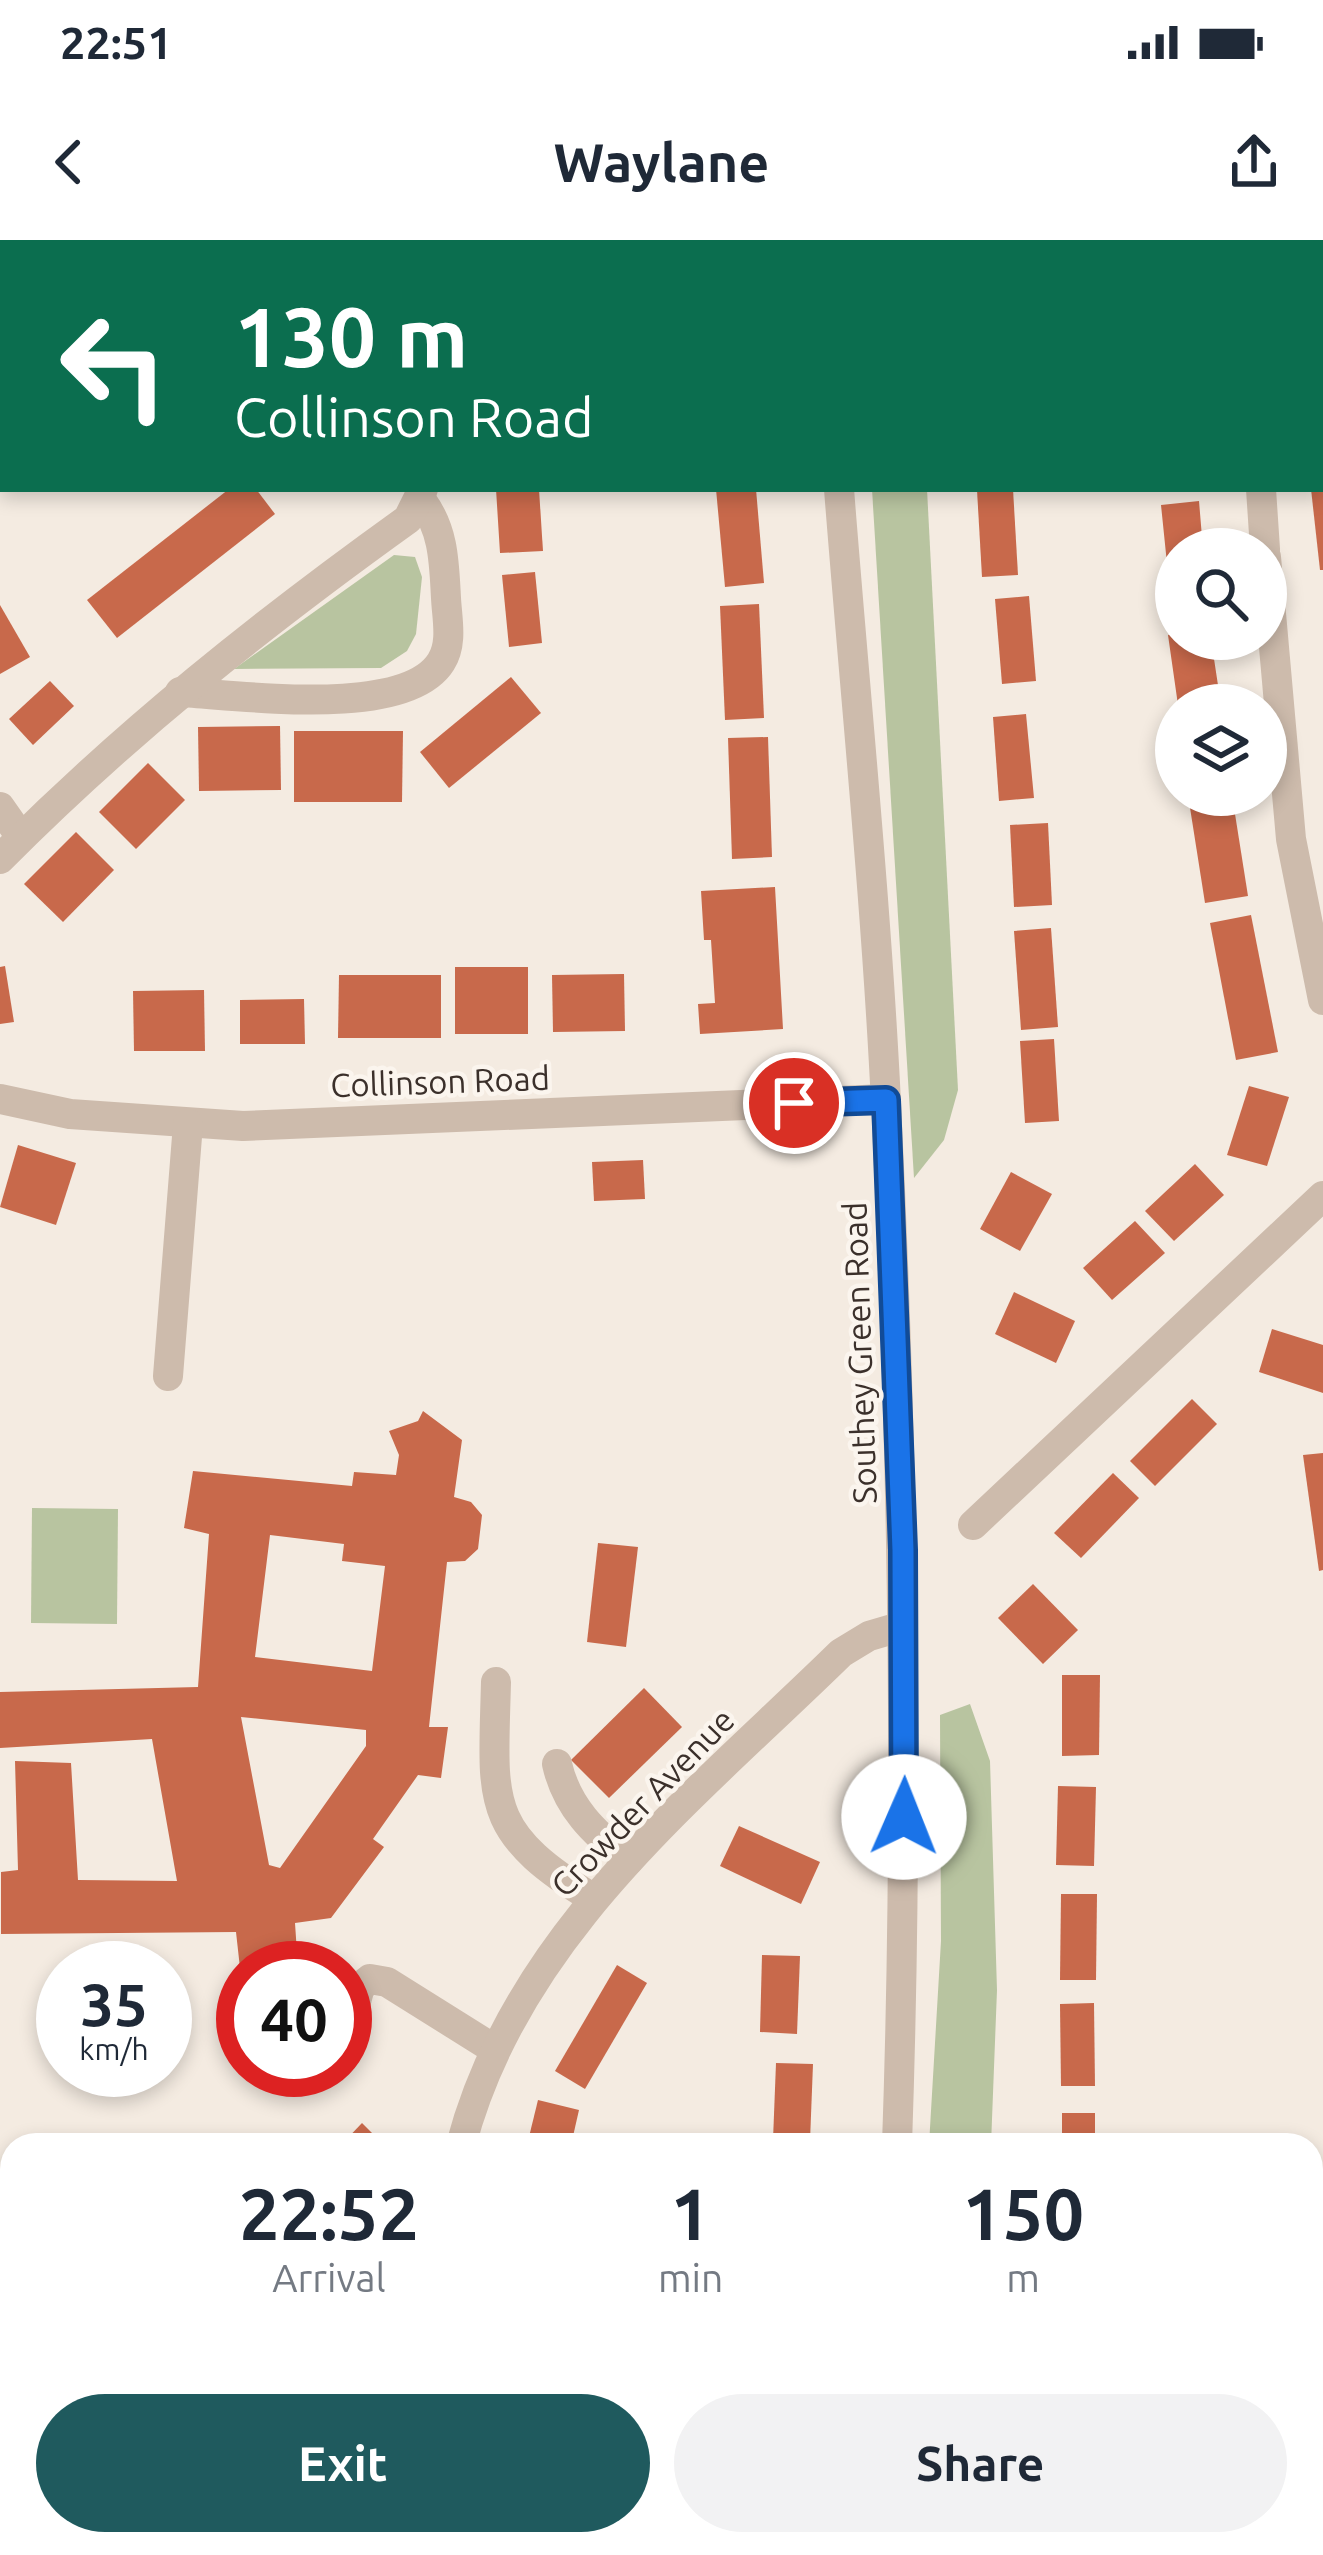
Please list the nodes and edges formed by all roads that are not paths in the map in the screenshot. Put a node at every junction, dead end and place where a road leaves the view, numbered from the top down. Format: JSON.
{"nodes":[{"id":1,"x":839,"y":492,"type":"edge"},
{"id":2,"x":1261,"y":492,"type":"edge"},
{"id":3,"x":422,"y":495,"type":"edge"},
{"id":4,"x":1264,"y":528,"type":"edge"},
{"id":5,"x":1276,"y":660,"type":"edge"},
{"id":6,"x":180,"y":692,"type":"junction"},
{"id":7,"x":0,"y":807,"type":"edge"},
{"id":8,"x":11,"y":848,"type":"edge"},
{"id":9,"x":1323,"y":1000,"type":"edge"},
{"id":10,"x":0,"y":1099,"type":"edge"},
{"id":11,"x":886,"y":1100,"type":"junction"},
{"id":12,"x":188,"y":1124,"type":"junction"},
{"id":13,"x":1323,"y":1196,"type":"edge"},
{"id":14,"x":168,"y":1376,"type":"dead end"},
{"id":15,"x":973,"y":1525,"type":"dead end"},
{"id":16,"x":903,"y":1626,"type":"junction"},
{"id":17,"x":496,"y":1682,"type":"dead end"},
{"id":18,"x":557,"y":1764,"type":"dead end"},
{"id":19,"x":628,"y":1861,"type":"junction"},
{"id":20,"x":594,"y":1899,"type":"junction"},
{"id":21,"x":372,"y":1979,"type":"edge"},
{"id":22,"x":494,"y":2049,"type":"junction"},
{"id":23,"x":465,"y":2133,"type":"edge"},
{"id":24,"x":897,"y":2133,"type":"edge"}],
"edges":[{"from":1,"to":11,"type":"street","name":"Southey Green Road"},
{"from":2,"to":4,"type":"street"},
{"from":3,"to":6,"type":"street"},
{"from":3,"to":6,"type":"street"},
{"from":5,"to":9,"type":"street"},
{"from":6,"to":8,"type":"street"},
{"from":7,"to":8,"type":"street"},
{"from":10,"to":12,"type":"street","name":"Collinson Road"},
{"from":11,"to":12,"type":"street","name":"Collinson Road"},
{"from":11,"to":16,"type":"street","name":"Southey Green Road"},
{"from":12,"to":14,"type":"street"},
{"from":13,"to":15,"type":"street"},
{"from":16,"to":19,"type":"street","name":"Crowder Avenue"},
{"from":16,"to":24,"type":"street","name":"Southey Green Road"},
{"from":17,"to":20,"type":"street"},
{"from":18,"to":19,"type":"street"},
{"from":19,"to":20,"type":"street","name":"Crowder Avenue"},
{"from":20,"to":22,"type":"street","name":"Crowder Avenue"},
{"from":21,"to":22,"type":"street"},
{"from":22,"to":23,"type":"street","name":"Crowder Avenue"}]}
